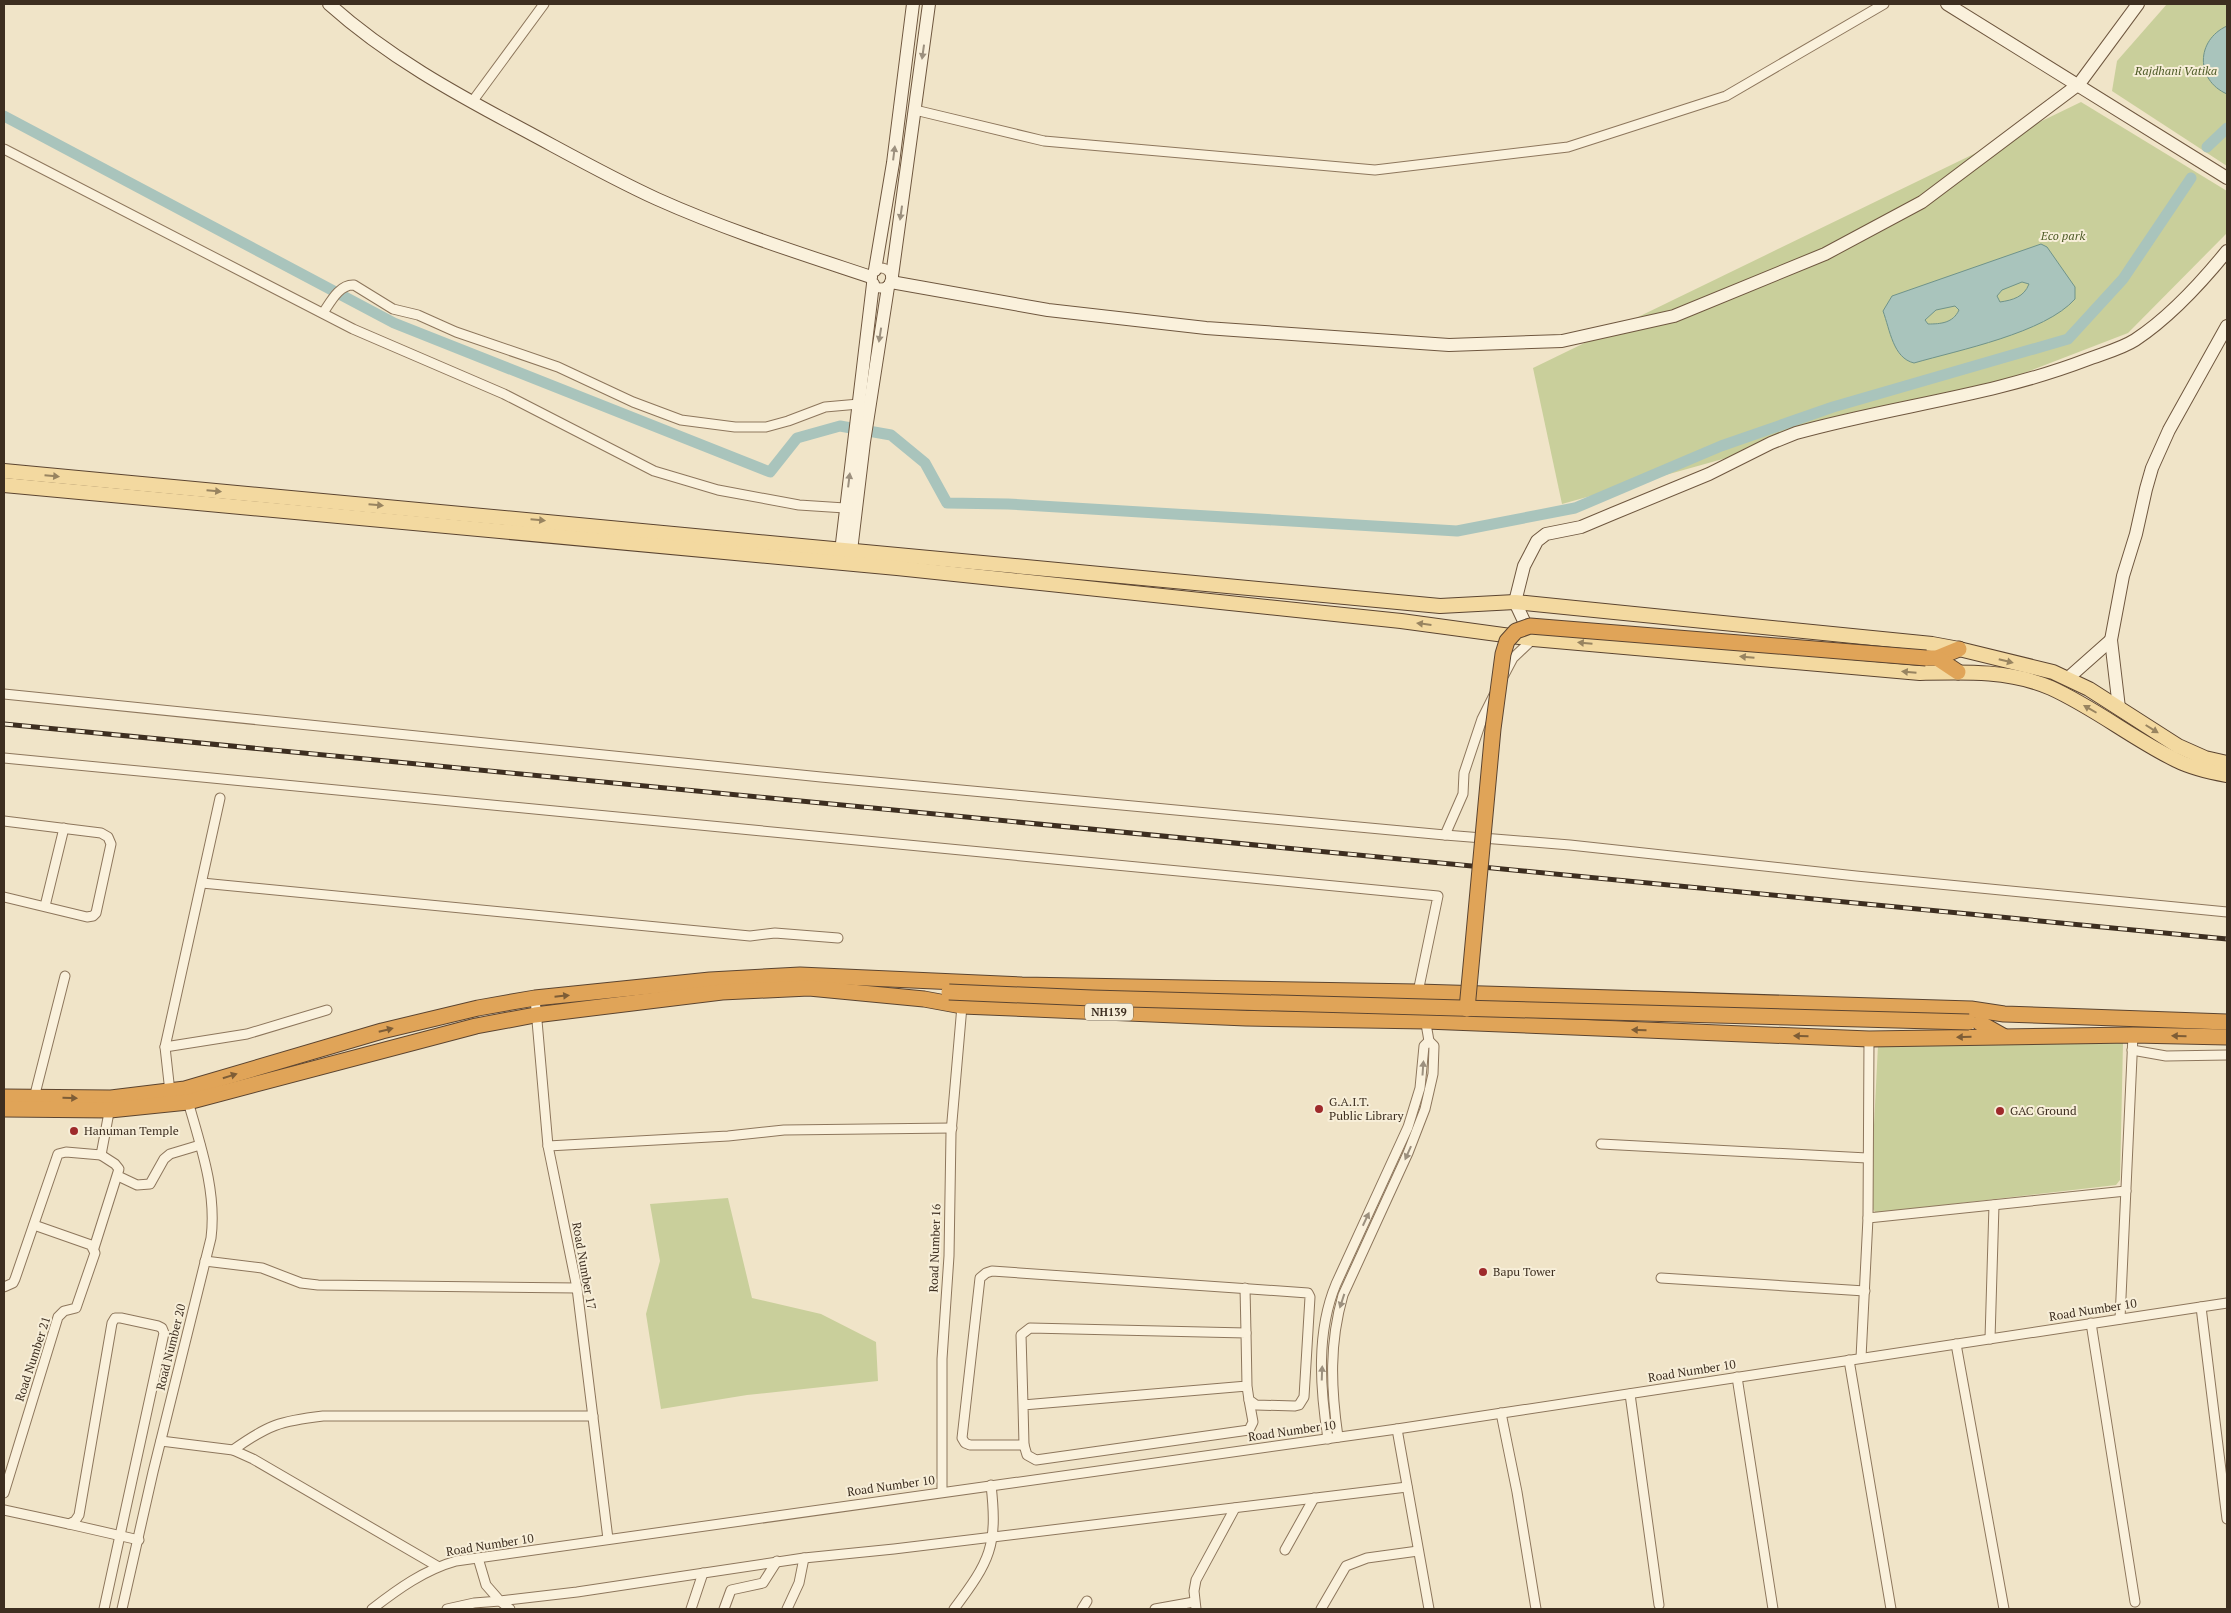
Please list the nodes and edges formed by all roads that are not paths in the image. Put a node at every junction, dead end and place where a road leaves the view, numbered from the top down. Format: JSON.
{"nodes":[{"id":1,"x":329,"y":4,"type":"edge"},
{"id":2,"x":544,"y":4,"type":"edge"},
{"id":3,"x":912,"y":4,"type":"edge"},
{"id":4,"x":929,"y":4,"type":"edge"},
{"id":5,"x":1884,"y":4,"type":"edge"},
{"id":6,"x":1947,"y":4,"type":"edge"},
{"id":7,"x":2138,"y":4,"type":"edge"},
{"id":8,"x":2079,"y":84,"type":"junction"},
{"id":9,"x":472,"y":102,"type":"junction"},
{"id":10,"x":915,"y":110,"type":"junction"},
{"id":11,"x":4,"y":149,"type":"edge"},
{"id":12,"x":2227,"y":178,"type":"edge"},
{"id":13,"x":2227,"y":251,"type":"edge"},
{"id":14,"x":873,"y":277,"type":"junction"},
{"id":15,"x":890,"y":282,"type":"junction"},
{"id":16,"x":322,"y":313,"type":"junction"},
{"id":17,"x":2227,"y":326,"type":"edge"},
{"id":18,"x":862,"y":409,"type":"junction"},
{"id":19,"x":859,"y":441,"type":"junction"},
{"id":20,"x":4,"y":471,"type":"edge"},
{"id":21,"x":4,"y":485,"type":"edge"},
{"id":22,"x":845,"y":508,"type":"junction"},
{"id":23,"x":847,"y":549,"type":"junction"},
{"id":24,"x":845,"y":563,"type":"junction"},
{"id":25,"x":1515,"y":602,"type":"junction"},
{"id":26,"x":1533,"y":639,"type":"junction"},
{"id":27,"x":2111,"y":640,"type":"junction"},
{"id":28,"x":1959,"y":649,"type":"junction"},
{"id":29,"x":1932,"y":658,"type":"junction"},
{"id":30,"x":1958,"y":672,"type":"junction"},
{"id":31,"x":2067,"y":679,"type":"junction"},
{"id":32,"x":4,"y":694,"type":"edge"},
{"id":33,"x":2119,"y":708,"type":"junction"},
{"id":34,"x":4,"y":758,"type":"edge"},
{"id":35,"x":2227,"y":763,"type":"edge"},
{"id":36,"x":2227,"y":775,"type":"edge"},
{"id":37,"x":220,"y":798,"type":"dead end"},
{"id":38,"x":4,"y":821,"type":"edge"},
{"id":39,"x":64,"y":828,"type":"junction"},
{"id":40,"x":1445,"y":835,"type":"junction"},
{"id":41,"x":202,"y":883,"type":"junction"},
{"id":42,"x":4,"y":898,"type":"edge"},
{"id":43,"x":45,"y":906,"type":"junction"},
{"id":44,"x":2227,"y":912,"type":"edge"},
{"id":45,"x":838,"y":938,"type":"dead end"},
{"id":46,"x":65,"y":976,"type":"dead end"},
{"id":47,"x":926,"y":981,"type":"junction"},
{"id":48,"x":944,"y":991,"type":"junction"},
{"id":49,"x":1418,"y":992,"type":"junction"},
{"id":50,"x":1515,"y":995,"type":"junction"},
{"id":51,"x":535,"y":998,"type":"junction"},
{"id":52,"x":924,"y":999,"type":"junction"},
{"id":53,"x":962,"y":1006,"type":"junction"},
{"id":54,"x":1467,"y":1009,"type":"junction"},
{"id":55,"x":328,"y":1010,"type":"dead end"},
{"id":56,"x":2004,"y":1014,"type":"junction"},
{"id":57,"x":535,"y":1015,"type":"junction"},
{"id":58,"x":1426,"y":1021,"type":"junction"},
{"id":59,"x":1975,"y":1022,"type":"junction"},
{"id":60,"x":2227,"y":1022,"type":"edge"},
{"id":61,"x":1514,"y":1025,"type":"junction"},
{"id":62,"x":2004,"y":1036,"type":"junction"},
{"id":63,"x":2227,"y":1038,"type":"edge"},
{"id":64,"x":1869,"y":1039,"type":"junction"},
{"id":65,"x":2132,"y":1042,"type":"junction"},
{"id":66,"x":165,"y":1047,"type":"junction"},
{"id":67,"x":2227,"y":1055,"type":"edge"},
{"id":68,"x":181,"y":1094,"type":"junction"},
{"id":69,"x":4,"y":1097,"type":"edge"},
{"id":70,"x":34,"y":1098,"type":"junction"},
{"id":71,"x":110,"y":1104,"type":"junction"},
{"id":72,"x":4,"y":1109,"type":"edge"},
{"id":73,"x":952,"y":1128,"type":"junction"},
{"id":74,"x":1411,"y":1133,"type":"junction"},
{"id":75,"x":1601,"y":1144,"type":"dead end"},
{"id":76,"x":200,"y":1145,"type":"junction"},
{"id":77,"x":548,"y":1146,"type":"junction"},
{"id":78,"x":101,"y":1155,"type":"junction"},
{"id":79,"x":1867,"y":1158,"type":"junction"},
{"id":80,"x":118,"y":1176,"type":"junction"},
{"id":81,"x":2126,"y":1191,"type":"junction"},
{"id":82,"x":1994,"y":1205,"type":"junction"},
{"id":83,"x":1868,"y":1218,"type":"junction"},
{"id":84,"x":34,"y":1224,"type":"junction"},
{"id":85,"x":94,"y":1248,"type":"junction"},
{"id":86,"x":205,"y":1260,"type":"junction"},
{"id":87,"x":1661,"y":1278,"type":"dead end"},
{"id":88,"x":4,"y":1288,"type":"edge"},
{"id":89,"x":577,"y":1288,"type":"junction"},
{"id":90,"x":1245,"y":1288,"type":"junction"},
{"id":91,"x":1865,"y":1291,"type":"junction"},
{"id":92,"x":2227,"y":1303,"type":"edge"},
{"id":93,"x":2201,"y":1307,"type":"junction"},
{"id":94,"x":2120,"y":1319,"type":"junction"},
{"id":95,"x":2091,"y":1323,"type":"junction"},
{"id":96,"x":1246,"y":1333,"type":"junction"},
{"id":97,"x":1990,"y":1339,"type":"junction"},
{"id":98,"x":1956,"y":1344,"type":"junction"},
{"id":99,"x":1861,"y":1358,"type":"junction"},
{"id":100,"x":1849,"y":1360,"type":"junction"},
{"id":101,"x":1737,"y":1377,"type":"junction"},
{"id":102,"x":1246,"y":1386,"type":"junction"},
{"id":103,"x":1332,"y":1394,"type":"junction"},
{"id":104,"x":1630,"y":1394,"type":"junction"},
{"id":105,"x":1321,"y":1395,"type":"junction"},
{"id":106,"x":1304,"y":1397,"type":"junction"},
{"id":107,"x":1249,"y":1400,"type":"junction"},
{"id":108,"x":1023,"y":1405,"type":"junction"},
{"id":109,"x":1501,"y":1413,"type":"junction"},
{"id":110,"x":592,"y":1416,"type":"junction"},
{"id":111,"x":1397,"y":1429,"type":"junction"},
{"id":112,"x":1338,"y":1437,"type":"junction"},
{"id":113,"x":1328,"y":1438,"type":"junction"},
{"id":114,"x":161,"y":1441,"type":"junction"},
{"id":115,"x":1024,"y":1445,"type":"junction"},
{"id":116,"x":233,"y":1450,"type":"junction"},
{"id":117,"x":991,"y":1485,"type":"junction"},
{"id":118,"x":1407,"y":1487,"type":"junction"},
{"id":119,"x":942,"y":1492,"type":"junction"},
{"id":120,"x":4,"y":1493,"type":"edge"},
{"id":121,"x":1314,"y":1498,"type":"junction"},
{"id":122,"x":1235,"y":1508,"type":"junction"},
{"id":123,"x":4,"y":1510,"type":"edge"},
{"id":124,"x":2227,"y":1519,"type":"edge"},
{"id":125,"x":69,"y":1524,"type":"junction"},
{"id":126,"x":120,"y":1536,"type":"junction"},
{"id":127,"x":993,"y":1537,"type":"junction"},
{"id":128,"x":608,"y":1539,"type":"junction"},
{"id":129,"x":139,"y":1540,"type":"junction"},
{"id":130,"x":1286,"y":1550,"type":"dead end"},
{"id":131,"x":1418,"y":1551,"type":"junction"},
{"id":132,"x":478,"y":1558,"type":"junction"},
{"id":133,"x":804,"y":1558,"type":"junction"},
{"id":134,"x":777,"y":1562,"type":"junction"},
{"id":135,"x":437,"y":1566,"type":"junction"},
{"id":136,"x":703,"y":1573,"type":"junction"},
{"id":137,"x":500,"y":1601,"type":"junction"},
{"id":138,"x":2135,"y":1602,"type":"dead end"},
{"id":139,"x":1659,"y":1605,"type":"dead end"},
{"id":140,"x":1195,"y":1606,"type":"edge"},
{"id":141,"x":104,"y":1609,"type":"edge"},
{"id":142,"x":122,"y":1609,"type":"edge"},
{"id":143,"x":372,"y":1609,"type":"edge"},
{"id":144,"x":447,"y":1609,"type":"edge"},
{"id":145,"x":510,"y":1609,"type":"edge"},
{"id":146,"x":691,"y":1609,"type":"edge"},
{"id":147,"x":724,"y":1609,"type":"edge"},
{"id":148,"x":787,"y":1609,"type":"edge"},
{"id":149,"x":954,"y":1609,"type":"edge"},
{"id":150,"x":1155,"y":1609,"type":"edge"},
{"id":151,"x":1321,"y":1609,"type":"edge"},
{"id":152,"x":1429,"y":1609,"type":"edge"},
{"id":153,"x":1536,"y":1609,"type":"edge"},
{"id":154,"x":1773,"y":1609,"type":"edge"},
{"id":155,"x":1891,"y":1609,"type":"edge"},
{"id":156,"x":2004,"y":1609,"type":"edge"}],
"edges":[{"from":1,"to":9,"type":"street"},
{"from":2,"to":9,"type":"street"},
{"from":14,"to":3,"type":"street","one_way":true},
{"from":4,"to":10,"type":"street","one_way":true},
{"from":5,"to":10,"type":"street"},
{"from":6,"to":8,"type":"street"},
{"from":7,"to":8,"type":"street"},
{"from":8,"to":12,"type":"street"},
{"from":8,"to":15,"type":"street"},
{"from":9,"to":14,"type":"street"},
{"from":10,"to":15,"type":"street","one_way":true},
{"from":11,"to":16,"type":"street"},
{"from":13,"to":25,"type":"street"},
{"from":14,"to":15,"type":"street"},
{"from":14,"to":15,"type":"street"},
{"from":14,"to":18,"type":"street"},
{"from":15,"to":18,"type":"street","one_way":true},
{"from":16,"to":18,"type":"street"},
{"from":16,"to":22,"type":"street"},
{"from":17,"to":27,"type":"street"},
{"from":18,"to":19,"type":"street"},
{"from":22,"to":19,"type":"street","one_way":true},
{"from":19,"to":23,"type":"street"},
{"from":20,"to":23,"type":"main road","one_way":true},
{"from":21,"to":24,"type":"main road"},
{"from":22,"to":23,"type":"street"},
{"from":23,"to":24,"type":"street"},
{"from":23,"to":25,"type":"main road"},
{"from":26,"to":24,"type":"main road","one_way":true},
{"from":25,"to":26,"type":"street"},
{"from":25,"to":28,"type":"main road"},
{"from":30,"to":26,"type":"main road","one_way":true},
{"from":26,"to":40,"type":"street"},
{"from":27,"to":31,"type":"street"},
{"from":27,"to":33,"type":"street"},
{"from":28,"to":29,"type":"highway"},
{"from":28,"to":31,"type":"main road","one_way":true},
{"from":29,"to":30,"type":"highway"},
{"from":29,"to":54,"type":"highway","bridge":true},
{"from":36,"to":30,"type":"main road","one_way":true},
{"from":31,"to":33,"type":"main road"},
{"from":32,"to":40,"type":"street"},
{"from":33,"to":35,"type":"main road","one_way":true},
{"from":34,"to":49,"type":"street"},
{"from":37,"to":41,"type":"street","name":"Road Number 20"},
{"from":38,"to":39,"type":"street"},
{"from":39,"to":43,"type":"street"},
{"from":39,"to":43,"type":"street"},
{"from":40,"to":44,"type":"street"},
{"from":41,"to":45,"type":"street"},
{"from":41,"to":66,"type":"street","name":"Road Number 20"},
{"from":42,"to":43,"type":"street"},
{"from":46,"to":70,"type":"street"},
{"from":47,"to":48,"type":"highway"},
{"from":47,"to":49,"type":"highway","number":"NH139"},
{"from":51,"to":47,"type":"highway","number":"NH139","one_way":true},
{"from":48,"to":52,"type":"highway"},
{"from":48,"to":54,"type":"highway","bridge":true},
{"from":49,"to":50,"type":"highway","number":"NH139"},
{"from":49,"to":58,"type":"street"},
{"from":50,"to":56,"type":"highway","number":"NH139"},
{"from":50,"to":61,"type":"highway"},
{"from":51,"to":57,"type":"street","name":"Road Number 17"},
{"from":68,"to":51,"type":"highway","number":"NH139","one_way":true},
{"from":52,"to":53,"type":"highway","number":"NH139"},
{"from":52,"to":57,"type":"highway","number":"NH139"},
{"from":53,"to":58,"type":"highway","number":"NH139"},
{"from":53,"to":73,"type":"street","name":"Road Number 16"},
{"from":54,"to":59,"type":"highway","bridge":true},
{"from":55,"to":66,"type":"street"},
{"from":56,"to":59,"type":"highway"},
{"from":56,"to":60,"type":"highway","number":"NH139"},
{"from":57,"to":68,"type":"highway","number":"NH139"},
{"from":57,"to":77,"type":"street","name":"Road Number 17"},
{"from":58,"to":61,"type":"highway","number":"NH139"},
{"from":58,"to":74,"type":"street"},
{"from":59,"to":62,"type":"highway"},
{"from":64,"to":61,"type":"highway","number":"NH139","one_way":true},
{"from":62,"to":64,"type":"highway","number":"NH139","one_way":true},
{"from":62,"to":65,"type":"highway","number":"NH139"},
{"from":63,"to":65,"type":"highway","number":"NH139","one_way":true},
{"from":64,"to":79,"type":"street"},
{"from":65,"to":67,"type":"street"},
{"from":65,"to":81,"type":"street"},
{"from":66,"to":68,"type":"street","name":"Road Number 20"},
{"from":68,"to":71,"type":"highway","number":"NH139"},
{"from":68,"to":71,"type":"highway","number":"NH139"},
{"from":68,"to":76,"type":"street","name":"Road Number 20"},
{"from":69,"to":70,"type":"highway","number":"NH139"},
{"from":70,"to":71,"type":"highway","number":"NH139","one_way":true},
{"from":71,"to":72,"type":"highway","number":"NH139"},
{"from":71,"to":78,"type":"street"},
{"from":73,"to":77,"type":"street"},
{"from":73,"to":119,"type":"street","name":"Road Number 16"},
{"from":74,"to":103,"type":"street","one_way":true},
{"from":105,"to":74,"type":"street","one_way":true},
{"from":75,"to":79,"type":"street"},
{"from":76,"to":80,"type":"street"},
{"from":76,"to":86,"type":"street","name":"Road Number 20"},
{"from":77,"to":89,"type":"street","name":"Road Number 17"},
{"from":78,"to":80,"type":"street"},
{"from":78,"to":84,"type":"street"},
{"from":79,"to":83,"type":"street"},
{"from":80,"to":85,"type":"street","name":"Road Number 21"},
{"from":81,"to":82,"type":"street"},
{"from":81,"to":94,"type":"street"},
{"from":82,"to":83,"type":"street"},
{"from":82,"to":97,"type":"street"},
{"from":83,"to":91,"type":"street"},
{"from":84,"to":85,"type":"street"},
{"from":84,"to":88,"type":"street"},
{"from":85,"to":120,"type":"street","name":"Road Number 21"},
{"from":86,"to":89,"type":"street"},
{"from":86,"to":114,"type":"street","name":"Road Number 20"},
{"from":87,"to":91,"type":"street"},
{"from":89,"to":110,"type":"street","name":"Road Number 17"},
{"from":90,"to":96,"type":"street"},
{"from":90,"to":106,"type":"street"},
{"from":90,"to":115,"type":"street"},
{"from":91,"to":99,"type":"street"},
{"from":92,"to":93,"type":"street","name":"Road Number 10"},
{"from":93,"to":94,"type":"street","name":"Road Number 10"},
{"from":93,"to":124,"type":"street"},
{"from":94,"to":95,"type":"street","name":"Road Number 10"},
{"from":95,"to":97,"type":"street","name":"Road Number 10"},
{"from":95,"to":138,"type":"street"},
{"from":96,"to":102,"type":"street"},
{"from":96,"to":108,"type":"street"},
{"from":97,"to":98,"type":"street","name":"Road Number 10"},
{"from":98,"to":99,"type":"street","name":"Road Number 10"},
{"from":98,"to":156,"type":"street"},
{"from":99,"to":100,"type":"street","name":"Road Number 10"},
{"from":100,"to":101,"type":"street","name":"Road Number 10"},
{"from":100,"to":155,"type":"street"},
{"from":101,"to":104,"type":"street","name":"Road Number 10"},
{"from":101,"to":154,"type":"street"},
{"from":102,"to":107,"type":"street"},
{"from":102,"to":108,"type":"street"},
{"from":103,"to":105,"type":"street"},
{"from":103,"to":112,"type":"street"},
{"from":104,"to":109,"type":"street","name":"Road Number 10"},
{"from":104,"to":139,"type":"street"},
{"from":105,"to":106,"type":"street"},
{"from":105,"to":113,"type":"street"},
{"from":106,"to":107,"type":"street"},
{"from":107,"to":115,"type":"street"},
{"from":108,"to":115,"type":"street"},
{"from":109,"to":111,"type":"street","name":"Road Number 10"},
{"from":109,"to":153,"type":"street"},
{"from":110,"to":116,"type":"street"},
{"from":110,"to":128,"type":"street","name":"Road Number 17"},
{"from":111,"to":112,"type":"street","name":"Road Number 10"},
{"from":111,"to":118,"type":"street"},
{"from":112,"to":113,"type":"street","name":"Road Number 10"},
{"from":113,"to":117,"type":"street","name":"Road Number 10"},
{"from":114,"to":116,"type":"street"},
{"from":114,"to":129,"type":"street","name":"Road Number 20"},
{"from":116,"to":135,"type":"street"},
{"from":117,"to":119,"type":"street","name":"Road Number 10"},
{"from":117,"to":127,"type":"street"},
{"from":118,"to":121,"type":"street"},
{"from":118,"to":131,"type":"street"},
{"from":119,"to":128,"type":"street","name":"Road Number 10"},
{"from":121,"to":122,"type":"street"},
{"from":121,"to":130,"type":"street"},
{"from":122,"to":127,"type":"street"},
{"from":122,"to":140,"type":"street"},
{"from":123,"to":125,"type":"street"},
{"from":125,"to":126,"type":"street"},
{"from":125,"to":126,"type":"street"},
{"from":126,"to":129,"type":"street"},
{"from":126,"to":141,"type":"street"},
{"from":127,"to":133,"type":"street"},
{"from":127,"to":149,"type":"street"},
{"from":128,"to":132,"type":"street","name":"Road Number 10"},
{"from":129,"to":142,"type":"street","name":"Road Number 20"},
{"from":131,"to":151,"type":"street"},
{"from":131,"to":152,"type":"street"},
{"from":132,"to":135,"type":"street","name":"Road Number 10"},
{"from":132,"to":137,"type":"street"},
{"from":133,"to":134,"type":"street"},
{"from":133,"to":148,"type":"street"},
{"from":134,"to":136,"type":"street"},
{"from":134,"to":147,"type":"street"},
{"from":135,"to":143,"type":"street","name":"Road Number 10"},
{"from":136,"to":137,"type":"street"},
{"from":136,"to":146,"type":"street"},
{"from":137,"to":144,"type":"street"},
{"from":137,"to":145,"type":"street"},
{"from":140,"to":150,"type":"street"}]}
